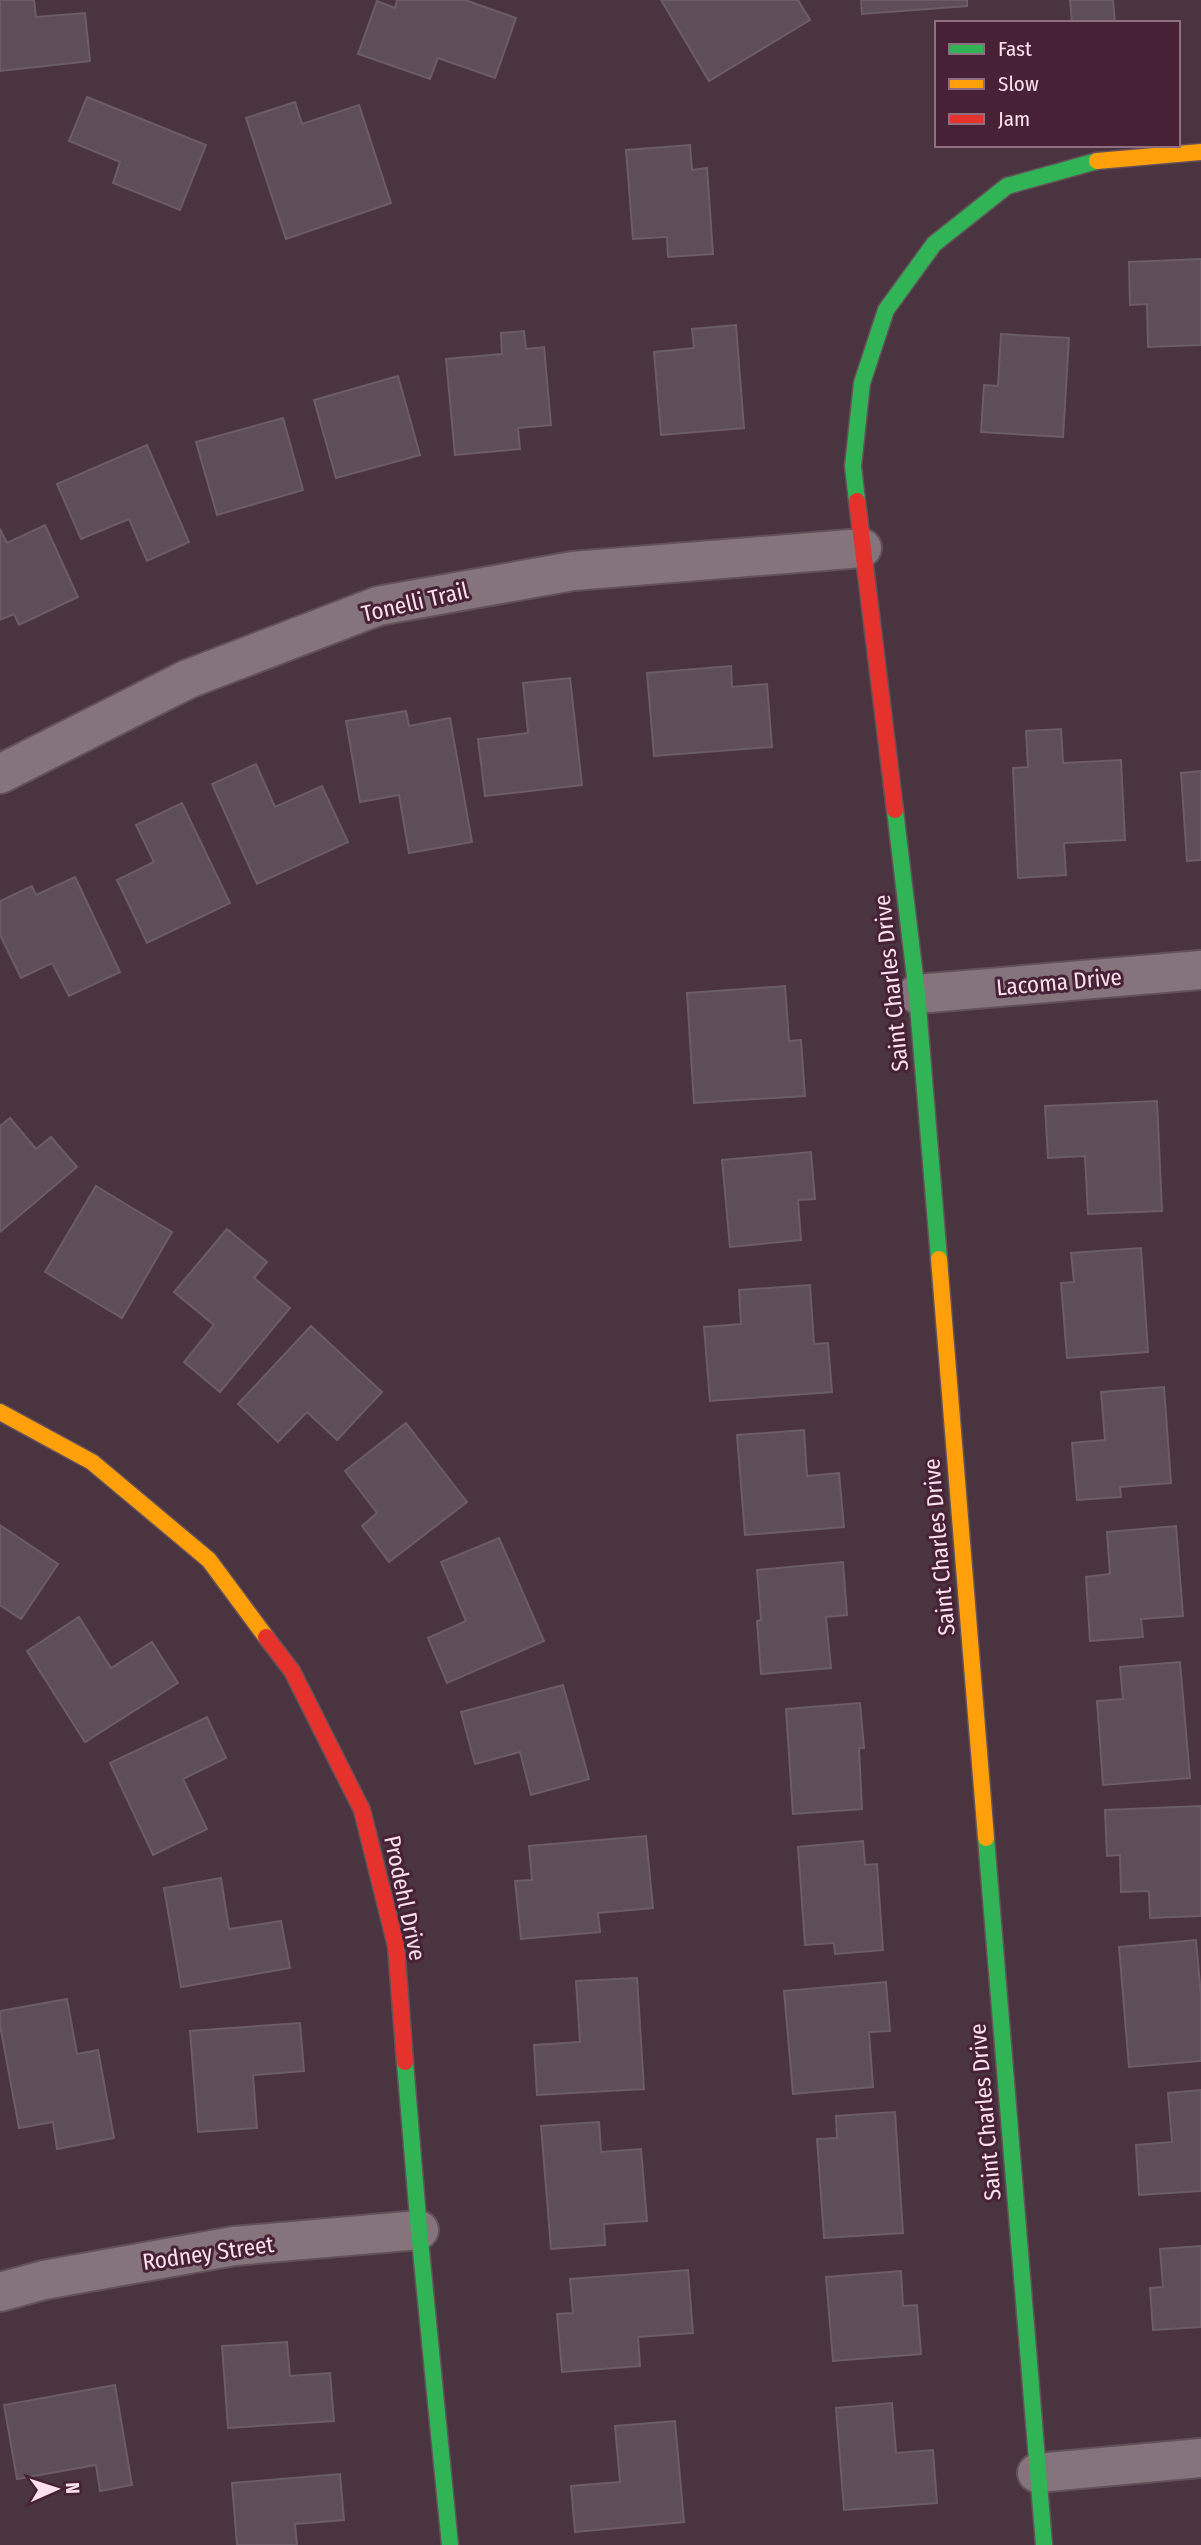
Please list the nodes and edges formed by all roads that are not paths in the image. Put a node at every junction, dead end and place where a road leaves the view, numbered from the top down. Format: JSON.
{"nodes":[{"id":1,"x":1201,"y":152,"type":"edge"},
{"id":2,"x":863,"y":548,"type":"junction"},
{"id":3,"x":0,"y":774,"type":"edge"},
{"id":4,"x":1201,"y":970,"type":"edge"},
{"id":5,"x":917,"y":994,"type":"junction"},
{"id":6,"x":0,"y":1412,"type":"edge"},
{"id":7,"x":419,"y":2230,"type":"junction"},
{"id":8,"x":0,"y":2292,"type":"edge"},
{"id":9,"x":1201,"y":2458,"type":"edge"},
{"id":10,"x":1037,"y":2473,"type":"junction"},
{"id":11,"x":450,"y":2545,"type":"edge"},
{"id":12,"x":1044,"y":2545,"type":"edge"}],
"edges":[{"from":1,"to":2,"type":"street","name":"Saint Charles Drive"},
{"from":2,"to":3,"type":"street","name":"Tonelli Trail"},
{"from":2,"to":5,"type":"street","name":"Saint Charles Drive"},
{"from":4,"to":5,"type":"street","name":"Lacoma Drive"},
{"from":5,"to":10,"type":"street","name":"Saint Charles Drive"},
{"from":6,"to":7,"type":"street","name":"Prodehl Drive"},
{"from":7,"to":8,"type":"street","name":"Rodney Street"},
{"from":7,"to":11,"type":"street","name":"Prodehl Drive"},
{"from":9,"to":10,"type":"street"},
{"from":10,"to":12,"type":"street","name":"Saint Charles Drive"}]}
